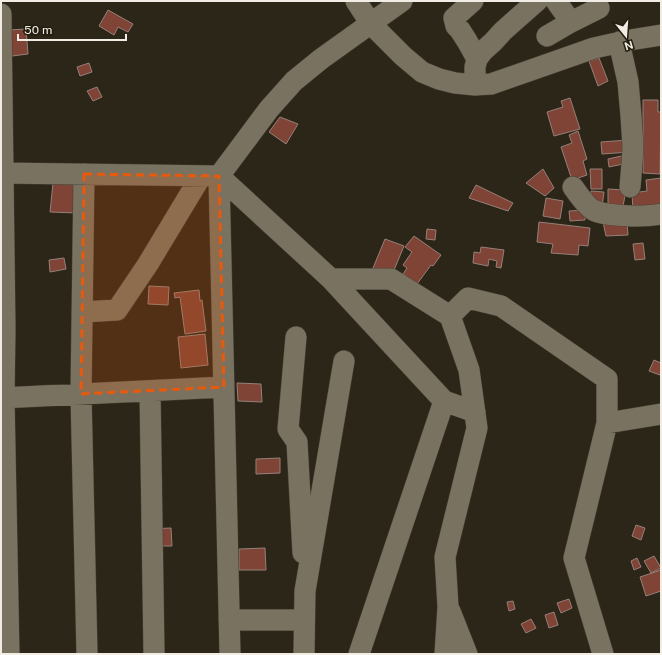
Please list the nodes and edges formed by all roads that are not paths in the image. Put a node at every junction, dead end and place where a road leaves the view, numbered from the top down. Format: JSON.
{"nodes":[{"id":1,"x":356,"y":1,"type":"edge"},
{"id":2,"x":402,"y":1,"type":"edge"},
{"id":3,"x":473,"y":1,"type":"edge"},
{"id":4,"x":537,"y":1,"type":"edge"},
{"id":5,"x":556,"y":1,"type":"edge"},
{"id":6,"x":599,"y":8,"type":"dead end"},
{"id":7,"x":1,"y":14,"type":"edge"},
{"id":8,"x":571,"y":22,"type":"junction"},
{"id":9,"x":371,"y":24,"type":"junction"},
{"id":10,"x":661,"y":35,"type":"edge"},
{"id":11,"x":547,"y":36,"type":"dead end"},
{"id":12,"x":619,"y":42,"type":"junction"},
{"id":13,"x":477,"y":59,"type":"junction"},
{"id":14,"x":475,"y":85,"type":"junction"},
{"id":15,"x":2,"y":173,"type":"edge"},
{"id":16,"x":84,"y":174,"type":"junction"},
{"id":17,"x":210,"y":176,"type":"junction"},
{"id":18,"x":573,"y":187,"type":"dead end"},
{"id":19,"x":630,"y":187,"type":"dead end"},
{"id":20,"x":661,"y":214,"type":"edge"},
{"id":21,"x":331,"y":278,"type":"junction"},
{"id":22,"x":82,"y":312,"type":"junction"},
{"id":23,"x":450,"y":316,"type":"junction"},
{"id":24,"x":3,"y":329,"type":"edge"},
{"id":25,"x":296,"y":337,"type":"dead end"},
{"id":26,"x":344,"y":361,"type":"dead end"},
{"id":27,"x":224,"y":387,"type":"junction"},
{"id":28,"x":150,"y":391,"type":"junction"},
{"id":29,"x":81,"y":394,"type":"junction"},
{"id":30,"x":2,"y":398,"type":"edge"},
{"id":31,"x":444,"y":401,"type":"junction"},
{"id":32,"x":475,"y":412,"type":"junction"},
{"id":33,"x":661,"y":414,"type":"edge"},
{"id":34,"x":607,"y":424,"type":"junction"},
{"id":35,"x":305,"y":591,"type":"junction"},
{"id":36,"x":448,"y":607,"type":"junction"},
{"id":37,"x":229,"y":620,"type":"junction"},
{"id":38,"x":304,"y":620,"type":"junction"},
{"id":39,"x":9,"y":654,"type":"edge"},
{"id":40,"x":86,"y":654,"type":"edge"},
{"id":41,"x":154,"y":654,"type":"edge"},
{"id":42,"x":230,"y":654,"type":"edge"},
{"id":43,"x":304,"y":654,"type":"edge"},
{"id":44,"x":359,"y":654,"type":"edge"},
{"id":45,"x":445,"y":654,"type":"edge"},
{"id":46,"x":467,"y":654,"type":"edge"},
{"id":47,"x":603,"y":654,"type":"edge"}],
"edges":[{"from":1,"to":9,"type":"street"},
{"from":2,"to":9,"type":"street"},
{"from":3,"to":13,"type":"street"},
{"from":4,"to":13,"type":"street"},
{"from":5,"to":8,"type":"street"},
{"from":6,"to":8,"type":"street"},
{"from":7,"to":15,"type":"street"},
{"from":8,"to":11,"type":"street"},
{"from":9,"to":14,"type":"street"},
{"from":9,"to":17,"type":"street"},
{"from":10,"to":12,"type":"street"},
{"from":12,"to":14,"type":"street"},
{"from":12,"to":19,"type":"street"},
{"from":13,"to":14,"type":"street"},
{"from":15,"to":16,"type":"street"},
{"from":15,"to":24,"type":"street"},
{"from":16,"to":17,"type":"street"},
{"from":16,"to":22,"type":"street"},
{"from":17,"to":21,"type":"street"},
{"from":17,"to":22,"type":"street"},
{"from":17,"to":27,"type":"street"},
{"from":18,"to":20,"type":"street"},
{"from":21,"to":23,"type":"street"},
{"from":21,"to":31,"type":"street"},
{"from":22,"to":29,"type":"street"},
{"from":23,"to":32,"type":"street"},
{"from":23,"to":34,"type":"street"},
{"from":24,"to":30,"type":"street"},
{"from":25,"to":35,"type":"street"},
{"from":26,"to":35,"type":"street"},
{"from":27,"to":28,"type":"street"},
{"from":27,"to":37,"type":"street"},
{"from":28,"to":29,"type":"street"},
{"from":28,"to":41,"type":"street"},
{"from":29,"to":30,"type":"street"},
{"from":29,"to":40,"type":"street"},
{"from":30,"to":39,"type":"street"},
{"from":31,"to":32,"type":"street"},
{"from":31,"to":44,"type":"street"},
{"from":32,"to":36,"type":"street"},
{"from":33,"to":34,"type":"street"},
{"from":34,"to":47,"type":"street"},
{"from":35,"to":38,"type":"street"},
{"from":36,"to":45,"type":"street"},
{"from":36,"to":46,"type":"street"},
{"from":37,"to":38,"type":"street"},
{"from":37,"to":42,"type":"street"},
{"from":38,"to":43,"type":"street"}]}
